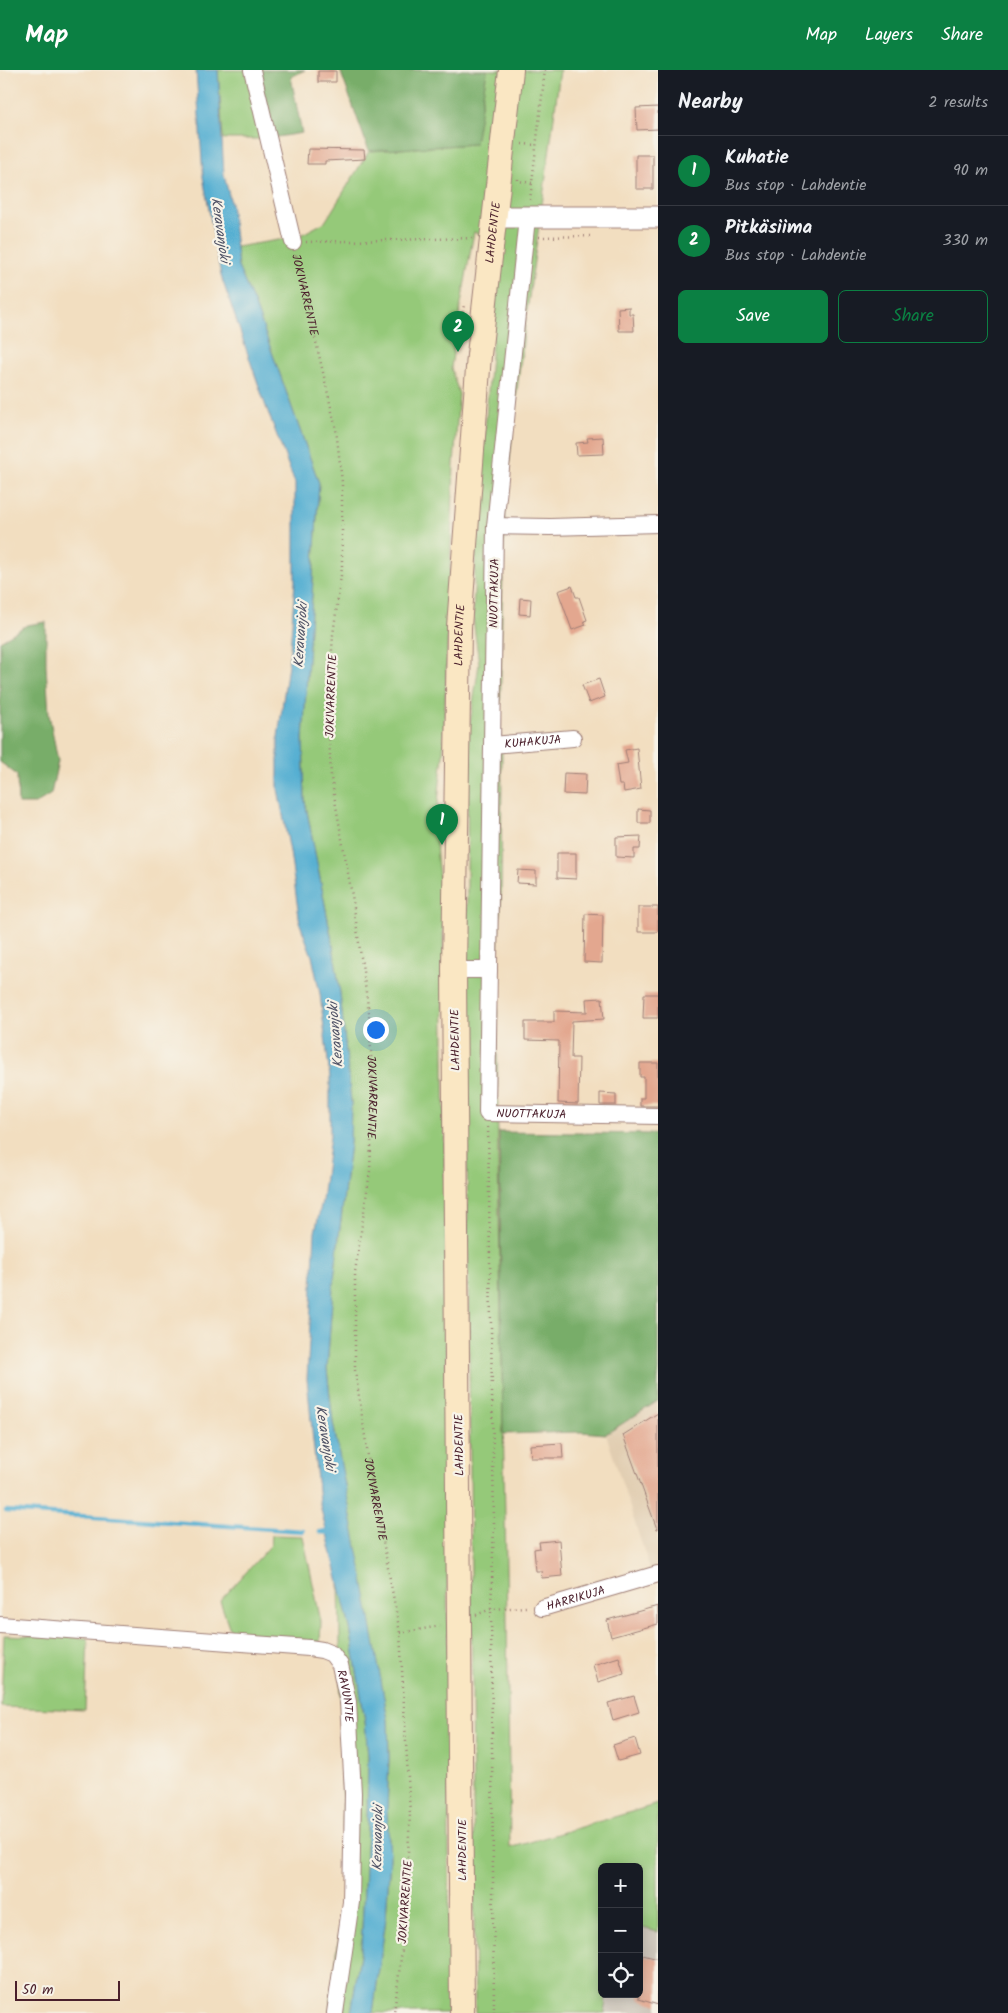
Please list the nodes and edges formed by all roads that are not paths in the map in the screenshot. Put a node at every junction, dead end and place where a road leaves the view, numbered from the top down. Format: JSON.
{"nodes":[{"id":1,"x":252,"y":70,"type":"edge"},
{"id":2,"x":510,"y":70,"type":"edge"},
{"id":3,"x":528,"y":210,"type":"junction"},
{"id":4,"x":494,"y":217,"type":"junction"},
{"id":5,"x":658,"y":217,"type":"edge"},
{"id":6,"x":293,"y":242,"type":"road end"},
{"id":7,"x":658,"y":524,"type":"edge"},
{"id":8,"x":494,"y":526,"type":"junction"},
{"id":9,"x":573,"y":738,"type":"dead end"},
{"id":10,"x":492,"y":745,"type":"junction"},
{"id":11,"x":454,"y":970,"type":"junction"},
{"id":12,"x":489,"y":970,"type":"junction"},
{"id":13,"x":658,"y":1116,"type":"edge"},
{"id":14,"x":658,"y":1574,"type":"edge"},
{"id":15,"x":542,"y":1608,"type":"road end"},
{"id":16,"x":0,"y":1624,"type":"edge"},
{"id":17,"x":335,"y":2013,"type":"edge"},
{"id":18,"x":462,"y":2013,"type":"edge"}],
"edges":[{"from":1,"to":6,"type":"street","name":"JOKIVARRENTIE"},
{"from":2,"to":4,"type":"main road","name":"LAHDENTIE"},
{"from":3,"to":4,"type":"street"},
{"from":3,"to":5,"type":"street"},
{"from":3,"to":8,"type":"street","name":"NUOTTAKUJA"},
{"from":4,"to":11,"type":"main road","name":"LAHDENTIE"},
{"from":7,"to":8,"type":"street"},
{"from":8,"to":10,"type":"street","name":"NUOTTAKUJA"},
{"from":9,"to":10,"type":"street","name":"KUHAKUJA"},
{"from":10,"to":12,"type":"street","name":"NUOTTAKUJA"},
{"from":11,"to":12,"type":"street"},
{"from":11,"to":18,"type":"main road","name":"LAHDENTIE"},
{"from":12,"to":13,"type":"street","name":"NUOTTAKUJA"},
{"from":14,"to":15,"type":"street","name":"HARRIKUJA"},
{"from":16,"to":17,"type":"street","name":"RAVUNTIE"}]}
